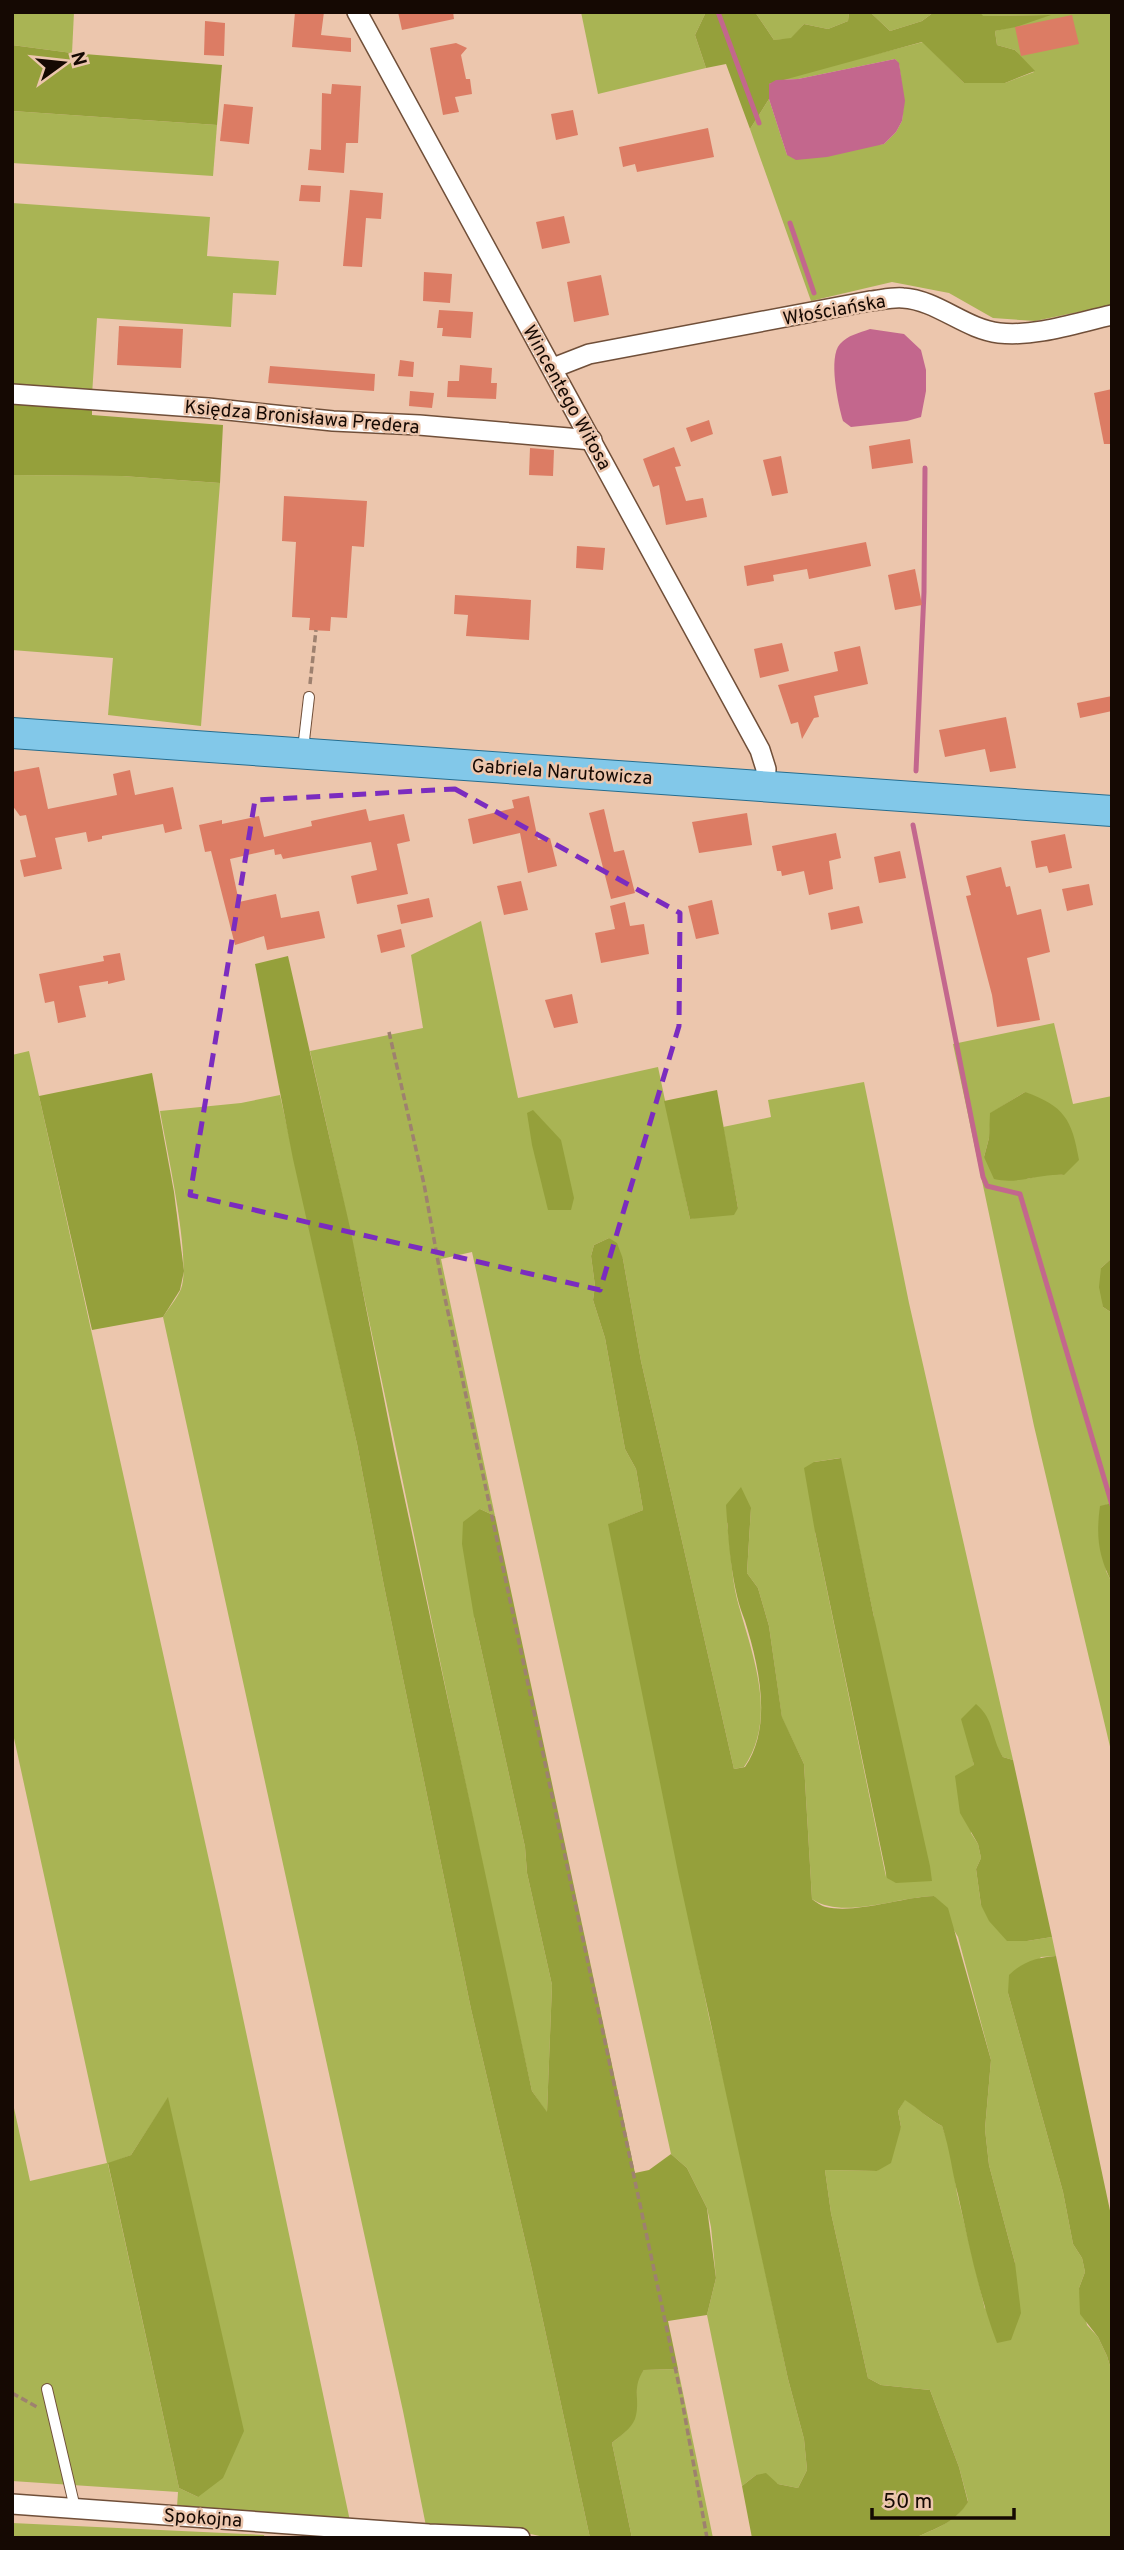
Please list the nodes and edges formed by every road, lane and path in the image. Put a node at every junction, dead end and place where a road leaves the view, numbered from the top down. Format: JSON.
{"nodes":[{"id":1,"x":357,"y":12,"type":"edge"},
{"id":2,"x":1112,"y":316,"type":"edge"},
{"id":3,"x":553,"y":368,"type":"junction"},
{"id":4,"x":12,"y":394,"type":"edge"},
{"id":5,"x":592,"y":440,"type":"junction"},
{"id":6,"x":316,"y":630,"type":"dead end"},
{"id":7,"x":309,"y":697,"type":"joint"},
{"id":8,"x":12,"y":733,"type":"edge"},
{"id":9,"x":302,"y":753,"type":"junction"},
{"id":10,"x":765,"y":786,"type":"junction"},
{"id":11,"x":1112,"y":811,"type":"edge"},
{"id":12,"x":389,"y":1032,"type":"dead end"},
{"id":13,"x":47,"y":2389,"type":"dead end"},
{"id":14,"x":12,"y":2393,"type":"edge"},
{"id":15,"x":54,"y":2416,"type":"junction"},
{"id":16,"x":12,"y":2504,"type":"edge"},
{"id":17,"x":75,"y":2508,"type":"junction"},
{"id":18,"x":520,"y":2538,"type":"edge"},
{"id":19,"x":707,"y":2538,"type":"edge"}],
"edges":[{"from":1,"to":3,"type":"street","name":"Wincentego Witosa"},
{"from":2,"to":3,"type":"street","name":"Włościańska"},
{"from":3,"to":5,"type":"street","name":"Wincentego Witosa"},
{"from":4,"to":5,"type":"street","name":"Księdza Bronisława Predera"},
{"from":5,"to":10,"type":"street","name":"Wincentego Witosa"},
{"from":6,"to":7,"type":"path"},
{"from":7,"to":9,"type":"lane"},
{"from":8,"to":9,"type":"main road","name":"Gabriela Narutowicza"},
{"from":9,"to":10,"type":"main road","name":"Gabriela Narutowicza"},
{"from":10,"to":11,"type":"main road","name":"Gabriela Narutowicza"},
{"from":12,"to":19,"type":"path"},
{"from":13,"to":15,"type":"lane"},
{"from":14,"to":15,"type":"path"},
{"from":15,"to":17,"type":"lane"},
{"from":16,"to":17,"type":"street","name":"Spokojna"},
{"from":17,"to":18,"type":"street","name":"Spokojna"}]}
